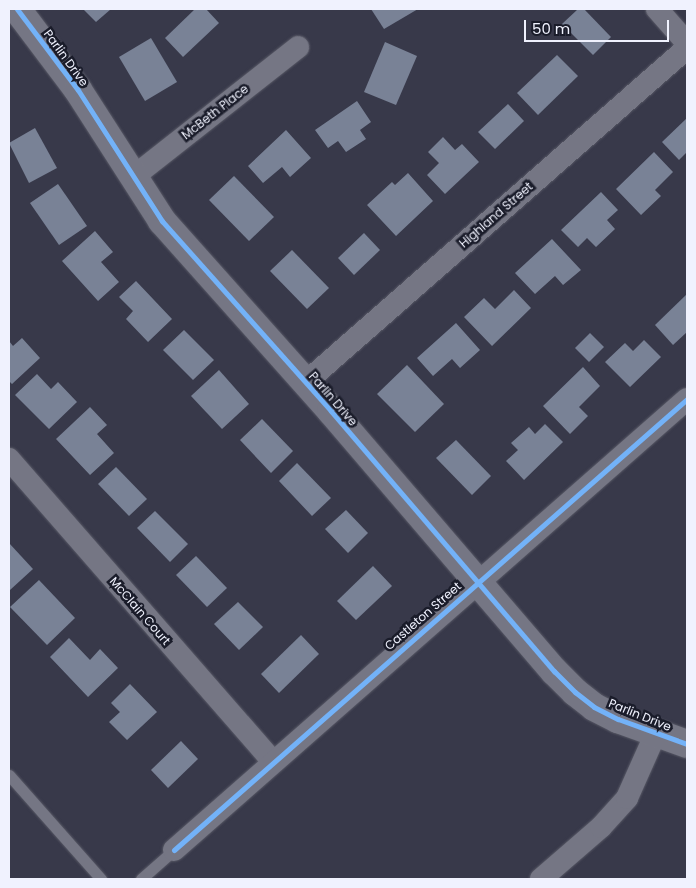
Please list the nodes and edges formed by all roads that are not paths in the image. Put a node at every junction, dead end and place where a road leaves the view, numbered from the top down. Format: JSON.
{"nodes":[{"id":1,"x":17,"y":9,"type":"edge"},
{"id":2,"x":657,"y":9,"type":"edge"},
{"id":3,"x":687,"y":43,"type":"edge"},
{"id":4,"x":298,"y":46,"type":"dead end"},
{"id":5,"x":687,"y":48,"type":"edge"},
{"id":6,"x":133,"y":177,"type":"junction"},
{"id":7,"x":306,"y":382,"type":"junction"},
{"id":8,"x":687,"y":399,"type":"edge"},
{"id":9,"x":9,"y":459,"type":"edge"},
{"id":10,"x":478,"y":582,"type":"junction"},
{"id":11,"x":656,"y":733,"type":"junction"},
{"id":12,"x":687,"y":744,"type":"edge"},
{"id":13,"x":273,"y":762,"type":"junction"},
{"id":14,"x":9,"y":775,"type":"edge"},
{"id":15,"x":174,"y":850,"type":"joint"},
{"id":16,"x":549,"y":877,"type":"edge"},
{"id":17,"x":101,"y":879,"type":"edge"},
{"id":18,"x":141,"y":879,"type":"edge"}],
"edges":[{"from":1,"to":6,"type":"street","name":"Parlin Drive"},
{"from":2,"to":3,"type":"street"},
{"from":4,"to":6,"type":"street","name":"McBeth Place"},
{"from":5,"to":7,"type":"street","name":"Highland Street"},
{"from":6,"to":7,"type":"street","name":"Parlin Drive"},
{"from":7,"to":10,"type":"street","name":"Parlin Drive"},
{"from":8,"to":10,"type":"street","name":"Castleton Street"},
{"from":9,"to":13,"type":"street","name":"McClain Court"},
{"from":10,"to":11,"type":"street","name":"Parlin Drive"},
{"from":10,"to":13,"type":"street","name":"Castleton Street"},
{"from":11,"to":12,"type":"street","name":"Parlin Drive"},
{"from":11,"to":16,"type":"street"},
{"from":13,"to":15,"type":"street","name":"Castleton Street"},
{"from":14,"to":17,"type":"lane"},
{"from":15,"to":18,"type":"lane"}]}
